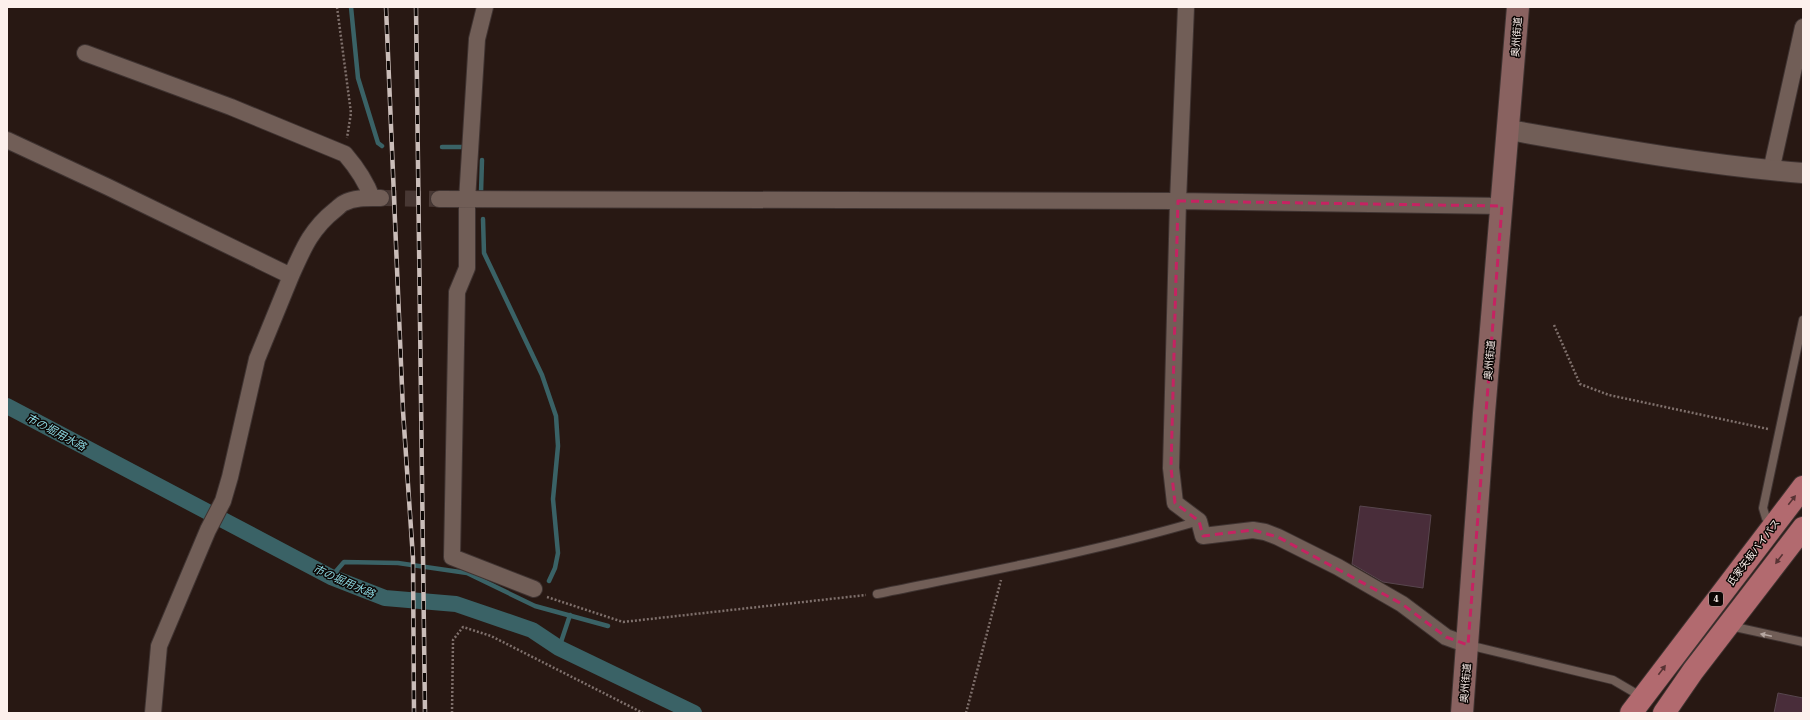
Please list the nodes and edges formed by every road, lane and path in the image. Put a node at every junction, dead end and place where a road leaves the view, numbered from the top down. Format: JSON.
{"nodes":[{"id":1,"x":337,"y":7,"type":"edge"},
{"id":2,"x":485,"y":7,"type":"edge"},
{"id":3,"x":1186,"y":7,"type":"edge"},
{"id":4,"x":1518,"y":7,"type":"edge"},
{"id":5,"x":1803,"y":27,"type":"edge"},
{"id":6,"x":85,"y":53,"type":"dead end"},
{"id":7,"x":1508,"y":130,"type":"junction"},
{"id":8,"x":7,"y":140,"type":"edge"},
{"id":9,"x":345,"y":154,"type":"junction"},
{"id":10,"x":1771,"y":171,"type":"junction"},
{"id":11,"x":1803,"y":173,"type":"edge"},
{"id":12,"x":439,"y":199,"type":"tunnel mouth"},
{"id":13,"x":467,"y":200,"type":"junction"},
{"id":14,"x":1178,"y":202,"type":"junction"},
{"id":15,"x":1502,"y":206,"type":"junction"},
{"id":16,"x":291,"y":276,"type":"junction"},
{"id":17,"x":1803,"y":320,"type":"edge"},
{"id":18,"x":1554,"y":325,"type":"dead end"},
{"id":19,"x":1778,"y":432,"type":"junction"},
{"id":20,"x":1803,"y":486,"type":"edge"},
{"id":21,"x":1199,"y":521,"type":"junction"},
{"id":22,"x":1773,"y":525,"type":"junction"},
{"id":23,"x":1803,"y":528,"type":"edge"},
{"id":24,"x":1000,"y":570,"type":"junction"},
{"id":25,"x":534,"y":589,"type":"joint"},
{"id":26,"x":876,"y":594,"type":"joint"},
{"id":27,"x":1732,"y":622,"type":"junction"},
{"id":28,"x":1803,"y":642,"type":"edge"},
{"id":29,"x":1468,"y":646,"type":"junction"},
{"id":30,"x":1636,"y":705,"type":"edge"},
{"id":31,"x":153,"y":713,"type":"edge"},
{"id":32,"x":452,"y":713,"type":"edge"},
{"id":33,"x":643,"y":713,"type":"edge"},
{"id":34,"x":966,"y":713,"type":"edge"},
{"id":35,"x":1462,"y":713,"type":"edge"},
{"id":36,"x":1664,"y":713,"type":"edge"}],
"edges":[{"from":1,"to":9,"type":"path"},
{"from":2,"to":13,"type":"street"},
{"from":3,"to":14,"type":"street"},
{"from":4,"to":7,"type":"main road","name":"奥州街道"},
{"from":5,"to":10,"type":"street"},
{"from":6,"to":9,"type":"street"},
{"from":7,"to":10,"type":"street"},
{"from":7,"to":15,"type":"main road","name":"奥州街道"},
{"from":8,"to":16,"type":"street"},
{"from":9,"to":16,"type":"street"},
{"from":10,"to":11,"type":"street"},
{"from":12,"to":13,"type":"street"},
{"from":13,"to":14,"type":"street"},
{"from":13,"to":25,"type":"street"},
{"from":14,"to":15,"type":"street"},
{"from":14,"to":21,"type":"street"},
{"from":15,"to":29,"type":"main road","name":"奥州街道"},
{"from":16,"to":31,"type":"street"},
{"from":17,"to":19,"type":"lane"},
{"from":18,"to":19,"type":"path"},
{"from":19,"to":22,"type":"lane"},
{"from":22,"to":20,"type":"highway","name":"氏家矢板バイパス","number":"4","one_way":true},
{"from":21,"to":24,"type":"lane"},
{"from":21,"to":29,"type":"street"},
{"from":30,"to":22,"type":"highway","name":"氏家矢板バイパス","number":"4","one_way":true},
{"from":23,"to":27,"type":"highway","one_way":true},
{"from":24,"to":26,"type":"lane"},
{"from":24,"to":34,"type":"path"},
{"from":25,"to":26,"type":"path"},
{"from":28,"to":27,"type":"lane","one_way":true},
{"from":27,"to":36,"type":"highway"},
{"from":29,"to":30,"type":"lane"},
{"from":29,"to":35,"type":"main road","name":"奥州街道"},
{"from":32,"to":33,"type":"path"}]}
